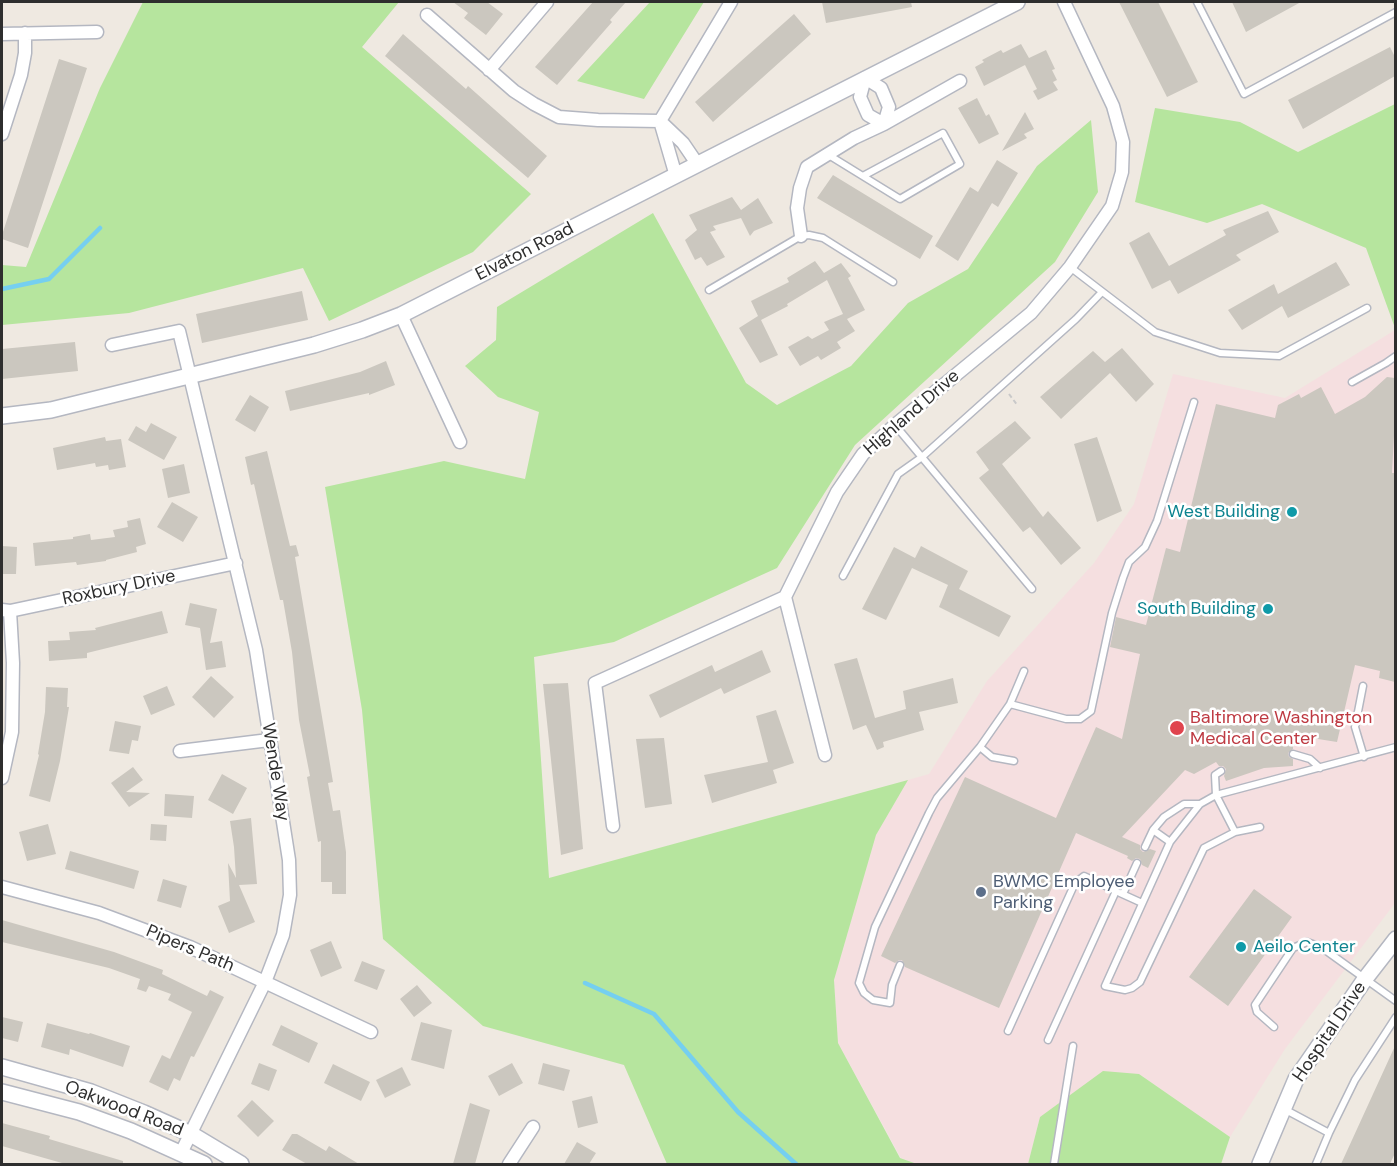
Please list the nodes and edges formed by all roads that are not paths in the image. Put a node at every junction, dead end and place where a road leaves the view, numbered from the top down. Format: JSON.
{"nodes":[{"id":1,"x":547,"y":2,"type":"edge"},
{"id":2,"x":731,"y":2,"type":"edge"},
{"id":3,"x":1017,"y":2,"type":"edge"},
{"id":4,"x":1064,"y":2,"type":"edge"},
{"id":5,"x":1197,"y":2,"type":"edge"},
{"id":6,"x":1395,"y":12,"type":"edge"},
{"id":7,"x":427,"y":15,"type":"dead end"},
{"id":8,"x":97,"y":32,"type":"dead end"},
{"id":9,"x":25,"y":33,"type":"junction"},
{"id":10,"x":2,"y":34,"type":"edge"},
{"id":11,"x":489,"y":70,"type":"junction"},
{"id":12,"x":866,"y":78,"type":"junction"},
{"id":13,"x":960,"y":81,"type":"dead end"},
{"id":14,"x":660,"y":121,"type":"junction"},
{"id":15,"x":884,"y":124,"type":"junction"},
{"id":16,"x":2,"y":134,"type":"edge"},
{"id":17,"x":827,"y":154,"type":"junction"},
{"id":18,"x":698,"y":165,"type":"junction"},
{"id":19,"x":676,"y":176,"type":"junction"},
{"id":20,"x":863,"y":176,"type":"junction"},
{"id":21,"x":801,"y":236,"type":"junction"},
{"id":22,"x":1070,"y":267,"type":"junction"},
{"id":23,"x":894,"y":282,"type":"dead end"},
{"id":24,"x":709,"y":290,"type":"dead end"},
{"id":25,"x":1102,"y":292,"type":"junction"},
{"id":26,"x":1367,"y":308,"type":"dead end"},
{"id":27,"x":401,"y":315,"type":"junction"},
{"id":28,"x":112,"y":345,"type":"dead end"},
{"id":29,"x":1395,"y":356,"type":"edge"},
{"id":30,"x":190,"y":376,"type":"junction"},
{"id":31,"x":1352,"y":382,"type":"dead end"},
{"id":32,"x":1194,"y":402,"type":"dead end"},
{"id":33,"x":2,"y":416,"type":"edge"},
{"id":34,"x":895,"y":424,"type":"junction"},
{"id":35,"x":460,"y":442,"type":"dead end"},
{"id":36,"x":922,"y":457,"type":"junction"},
{"id":37,"x":236,"y":563,"type":"junction"},
{"id":38,"x":843,"y":576,"type":"dead end"},
{"id":39,"x":1032,"y":589,"type":"dead end"},
{"id":40,"x":785,"y":597,"type":"junction"},
{"id":41,"x":6,"y":611,"type":"edge"},
{"id":42,"x":1024,"y":671,"type":"dead end"},
{"id":43,"x":1363,"y":686,"type":"dead end"},
{"id":44,"x":1010,"y":704,"type":"junction"},
{"id":45,"x":269,"y":740,"type":"junction"},
{"id":46,"x":980,"y":747,"type":"junction"},
{"id":47,"x":1395,"y":747,"type":"edge"},
{"id":48,"x":180,"y":751,"type":"dead end"},
{"id":49,"x":1293,"y":754,"type":"dead end"},
{"id":50,"x":825,"y":755,"type":"dead end"},
{"id":51,"x":1364,"y":757,"type":"junction"},
{"id":52,"x":1014,"y":761,"type":"dead end"},
{"id":53,"x":1320,"y":768,"type":"junction"},
{"id":54,"x":1221,"y":771,"type":"dead end"},
{"id":55,"x":2,"y":778,"type":"edge"},
{"id":56,"x":1216,"y":795,"type":"junction"},
{"id":57,"x":1200,"y":804,"type":"junction"},
{"id":58,"x":613,"y":826,"type":"dead end"},
{"id":59,"x":1260,"y":827,"type":"dead end"},
{"id":60,"x":1153,"y":830,"type":"junction"},
{"id":61,"x":1235,"y":832,"type":"junction"},
{"id":62,"x":1170,"y":842,"type":"junction"},
{"id":63,"x":1145,"y":847,"type":"dead end"},
{"id":64,"x":1137,"y":863,"type":"dead end"},
{"id":65,"x":2,"y":886,"type":"edge"},
{"id":66,"x":1120,"y":893,"type":"junction"},
{"id":67,"x":1142,"y":903,"type":"junction"},
{"id":68,"x":1395,"y":939,"type":"edge"},
{"id":69,"x":900,"y":965,"type":"dead end"},
{"id":70,"x":1365,"y":979,"type":"junction"},
{"id":71,"x":265,"y":982,"type":"junction"},
{"id":72,"x":1395,"y":1001,"type":"edge"},
{"id":73,"x":1395,"y":1017,"type":"edge"},
{"id":74,"x":1274,"y":1027,"type":"dead end"},
{"id":75,"x":1008,"y":1031,"type":"dead end"},
{"id":76,"x":371,"y":1032,"type":"dead end"},
{"id":77,"x":1048,"y":1040,"type":"dead end"},
{"id":78,"x":1073,"y":1046,"type":"dead end"},
{"id":79,"x":2,"y":1067,"type":"edge"},
{"id":80,"x":2,"y":1092,"type":"edge"},
{"id":81,"x":1284,"y":1109,"type":"junction"},
{"id":82,"x":533,"y":1126,"type":"dead end"},
{"id":83,"x":1329,"y":1133,"type":"junction"},
{"id":84,"x":190,"y":1134,"type":"junction"},
{"id":85,"x":181,"y":1153,"type":"junction"},
{"id":86,"x":204,"y":1164,"type":"edge"},
{"id":87,"x":241,"y":1164,"type":"edge"},
{"id":88,"x":509,"y":1164,"type":"edge"},
{"id":89,"x":1054,"y":1164,"type":"edge"},
{"id":90,"x":1260,"y":1164,"type":"edge"},
{"id":91,"x":1316,"y":1164,"type":"edge"}],
"edges":[{"from":1,"to":11,"type":"street"},
{"from":2,"to":14,"type":"street"},
{"from":3,"to":12,"type":"street","name":"Elvaton Road"},
{"from":4,"to":22,"type":"street","name":"Highland Drive"},
{"from":5,"to":6,"type":"lane"},
{"from":7,"to":11,"type":"street"},
{"from":8,"to":9,"type":"street"},
{"from":9,"to":10,"type":"street"},
{"from":9,"to":16,"type":"street"},
{"from":11,"to":14,"type":"street"},
{"from":12,"to":15,"type":"street"},
{"from":12,"to":15,"type":"street"},
{"from":12,"to":18,"type":"street","name":"Elvaton Road"},
{"from":13,"to":15,"type":"street"},
{"from":14,"to":18,"type":"street"},
{"from":14,"to":19,"type":"street"},
{"from":15,"to":17,"type":"street"},
{"from":17,"to":20,"type":"lane"},
{"from":17,"to":21,"type":"street"},
{"from":18,"to":19,"type":"street","name":"Elvaton Road"},
{"from":19,"to":27,"type":"street","name":"Elvaton Road"},
{"from":20,"to":20,"type":"lane"},
{"from":21,"to":23,"type":"lane"},
{"from":21,"to":24,"type":"lane"},
{"from":22,"to":25,"type":"lane"},
{"from":22,"to":34,"type":"street","name":"Highland Drive"},
{"from":25,"to":26,"type":"lane"},
{"from":25,"to":36,"type":"lane"},
{"from":27,"to":30,"type":"street","name":"Elvaton Road"},
{"from":27,"to":35,"type":"street"},
{"from":28,"to":30,"type":"street","name":"Wende Way"},
{"from":29,"to":31,"type":"lane"},
{"from":30,"to":33,"type":"street","name":"Elvaton Road"},
{"from":30,"to":37,"type":"street","name":"Wende Way"},
{"from":32,"to":44,"type":"lane"},
{"from":34,"to":36,"type":"lane"},
{"from":34,"to":40,"type":"street","name":"Highland Drive"},
{"from":36,"to":38,"type":"lane"},
{"from":36,"to":39,"type":"lane"},
{"from":37,"to":41,"type":"street","name":"Roxbury Drive"},
{"from":37,"to":45,"type":"street","name":"Wende Way"},
{"from":40,"to":50,"type":"street"},
{"from":40,"to":58,"type":"street"},
{"from":41,"to":55,"type":"street"},
{"from":42,"to":44,"type":"lane"},
{"from":43,"to":51,"type":"lane"},
{"from":44,"to":46,"type":"lane"},
{"from":45,"to":48,"type":"street"},
{"from":45,"to":71,"type":"street","name":"Wende Way"},
{"from":46,"to":52,"type":"lane"},
{"from":46,"to":69,"type":"lane"},
{"from":47,"to":51,"type":"lane"},
{"from":49,"to":53,"type":"lane"},
{"from":51,"to":53,"type":"lane"},
{"from":53,"to":56,"type":"lane"},
{"from":54,"to":56,"type":"lane"},
{"from":56,"to":57,"type":"lane"},
{"from":56,"to":61,"type":"lane"},
{"from":57,"to":60,"type":"lane"},
{"from":57,"to":62,"type":"lane"},
{"from":59,"to":61,"type":"lane"},
{"from":60,"to":62,"type":"lane"},
{"from":60,"to":63,"type":"lane"},
{"from":61,"to":67,"type":"lane"},
{"from":62,"to":67,"type":"lane"},
{"from":64,"to":66,"type":"lane"},
{"from":65,"to":71,"type":"street","name":"Pipers Path"},
{"from":66,"to":67,"type":"lane"},
{"from":66,"to":75,"type":"lane"},
{"from":66,"to":77,"type":"lane"},
{"from":68,"to":70,"type":"street","name":"Hospital Drive"},
{"from":70,"to":72,"type":"lane"},
{"from":70,"to":74,"type":"lane"},
{"from":70,"to":81,"type":"street","name":"Hospital Drive"},
{"from":71,"to":76,"type":"street","name":"Pipers Path"},
{"from":71,"to":84,"type":"street","name":"Wende Way"},
{"from":73,"to":83,"type":"lane"},
{"from":78,"to":89,"type":"lane"},
{"from":79,"to":84,"type":"street","name":"Oakwood Road"},
{"from":80,"to":85,"type":"street","name":"Oakwood Road"},
{"from":81,"to":83,"type":"lane"},
{"from":81,"to":90,"type":"street","name":"Hospital Drive"},
{"from":82,"to":88,"type":"street"},
{"from":83,"to":91,"type":"lane"},
{"from":84,"to":85,"type":"street","name":"Wende Way"},
{"from":84,"to":87,"type":"street","name":"Oakwood Road"},
{"from":85,"to":86,"type":"street","name":"Oakwood Road"}]}
